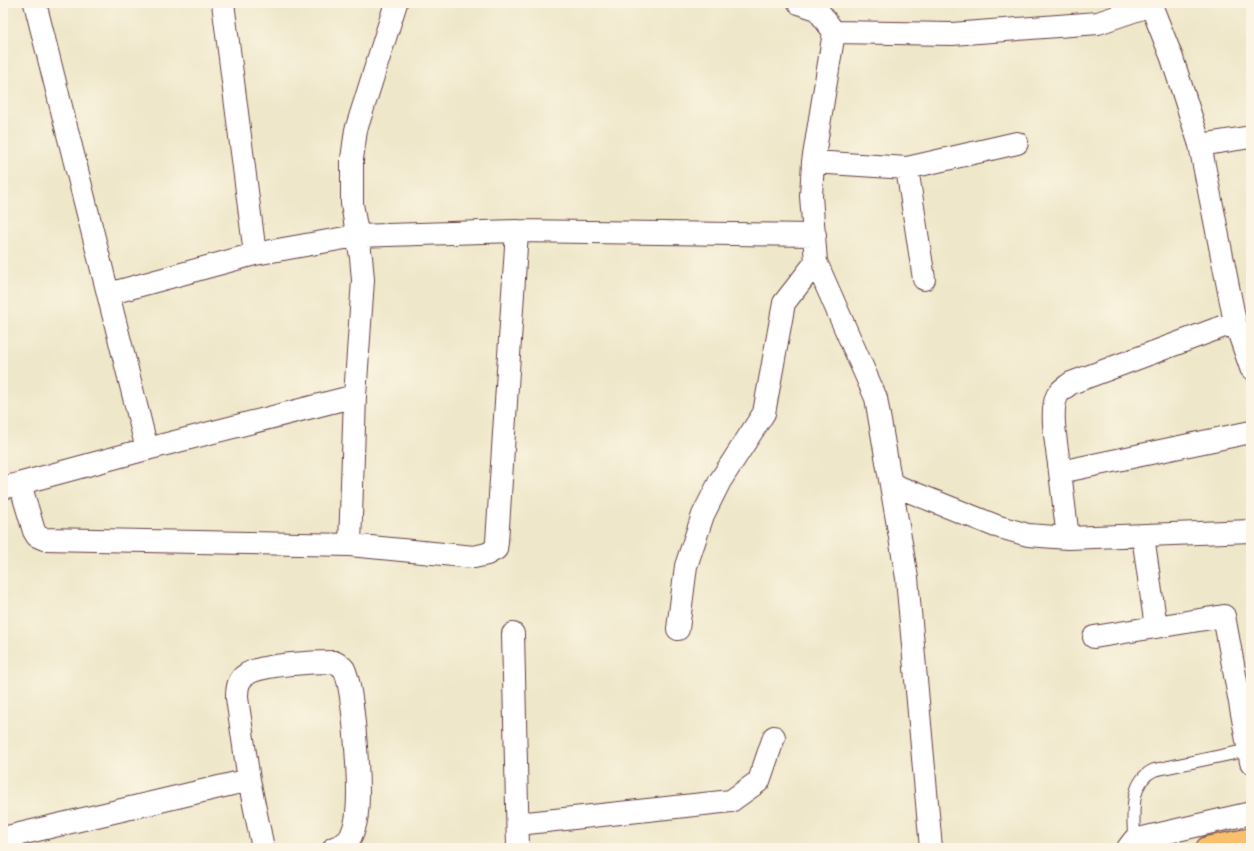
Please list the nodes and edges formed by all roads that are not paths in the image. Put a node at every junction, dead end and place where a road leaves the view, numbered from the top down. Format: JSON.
{"nodes":[{"id":1,"x":35,"y":3,"type":"edge"},
{"id":2,"x":223,"y":3,"type":"edge"},
{"id":3,"x":396,"y":3,"type":"edge"},
{"id":4,"x":799,"y":3,"type":"edge"},
{"id":5,"x":1152,"y":4,"type":"edge"},
{"id":6,"x":834,"y":32,"type":"junction"},
{"id":7,"x":1251,"y":137,"type":"edge"},
{"id":8,"x":1017,"y":143,"type":"dead end"},
{"id":9,"x":1200,"y":145,"type":"junction"},
{"id":10,"x":813,"y":162,"type":"junction"},
{"id":11,"x":907,"y":168,"type":"junction"},
{"id":12,"x":517,"y":231,"type":"junction"},
{"id":13,"x":815,"y":235,"type":"junction"},
{"id":14,"x":356,"y":236,"type":"junction"},
{"id":15,"x":255,"y":254,"type":"junction"},
{"id":16,"x":816,"y":262,"type":"junction"},
{"id":17,"x":924,"y":279,"type":"dead end"},
{"id":18,"x":108,"y":294,"type":"junction"},
{"id":19,"x":1235,"y":322,"type":"junction"},
{"id":20,"x":1251,"y":368,"type":"edge"},
{"id":21,"x":355,"y":396,"type":"junction"},
{"id":22,"x":1251,"y":432,"type":"edge"},
{"id":23,"x":146,"y":449,"type":"junction"},
{"id":24,"x":1060,"y":472,"type":"junction"},
{"id":25,"x":891,"y":484,"type":"junction"},
{"id":26,"x":12,"y":486,"type":"edge"},
{"id":27,"x":1251,"y":531,"type":"edge"},
{"id":28,"x":1143,"y":536,"type":"junction"},
{"id":29,"x":1068,"y":538,"type":"junction"},
{"id":30,"x":350,"y":545,"type":"junction"},
{"id":31,"x":1156,"y":627,"type":"junction"},
{"id":32,"x":678,"y":629,"type":"dead end"},
{"id":33,"x":513,"y":634,"type":"dead end"},
{"id":34,"x":1094,"y":637,"type":"dead end"},
{"id":35,"x":774,"y":737,"type":"dead end"},
{"id":36,"x":1250,"y":756,"type":"edge"},
{"id":37,"x":249,"y":780,"type":"junction"},
{"id":38,"x":1251,"y":813,"type":"edge"},
{"id":39,"x":518,"y":824,"type":"junction"},
{"id":40,"x":3,"y":838,"type":"edge"},
{"id":41,"x":1251,"y":840,"type":"edge"},
{"id":42,"x":1131,"y":844,"type":"edge"},
{"id":43,"x":264,"y":848,"type":"edge"},
{"id":44,"x":334,"y":848,"type":"edge"},
{"id":45,"x":518,"y":848,"type":"edge"},
{"id":46,"x":931,"y":848,"type":"edge"},
{"id":47,"x":1207,"y":848,"type":"edge"}],
"edges":[{"from":1,"to":18,"type":"street"},
{"from":2,"to":15,"type":"street"},
{"from":3,"to":14,"type":"street"},
{"from":4,"to":6,"type":"street"},
{"from":5,"to":6,"type":"street"},
{"from":5,"to":9,"type":"street"},
{"from":6,"to":10,"type":"street"},
{"from":7,"to":9,"type":"street"},
{"from":8,"to":11,"type":"street"},
{"from":9,"to":19,"type":"street"},
{"from":10,"to":11,"type":"street"},
{"from":10,"to":13,"type":"street"},
{"from":11,"to":17,"type":"street"},
{"from":12,"to":13,"type":"street"},
{"from":12,"to":14,"type":"street"},
{"from":12,"to":30,"type":"street"},
{"from":13,"to":16,"type":"street"},
{"from":14,"to":15,"type":"street"},
{"from":14,"to":21,"type":"street"},
{"from":15,"to":18,"type":"street"},
{"from":16,"to":25,"type":"street"},
{"from":16,"to":32,"type":"street"},
{"from":18,"to":23,"type":"street"},
{"from":19,"to":20,"type":"street"},
{"from":19,"to":24,"type":"street"},
{"from":21,"to":23,"type":"street"},
{"from":21,"to":30,"type":"street"},
{"from":22,"to":24,"type":"street"},
{"from":23,"to":26,"type":"street"},
{"from":24,"to":29,"type":"street"},
{"from":25,"to":29,"type":"street"},
{"from":25,"to":46,"type":"street"},
{"from":26,"to":30,"type":"street"},
{"from":27,"to":28,"type":"street"},
{"from":28,"to":29,"type":"street"},
{"from":28,"to":31,"type":"street"},
{"from":31,"to":34,"type":"street"},
{"from":31,"to":36,"type":"street"},
{"from":33,"to":39,"type":"street"},
{"from":35,"to":39,"type":"street"},
{"from":36,"to":42,"type":"lane"},
{"from":37,"to":40,"type":"street"},
{"from":37,"to":43,"type":"street"},
{"from":37,"to":44,"type":"street"},
{"from":38,"to":42,"type":"street"},
{"from":39,"to":45,"type":"street"},
{"from":41,"to":47,"type":"highway"}]}
